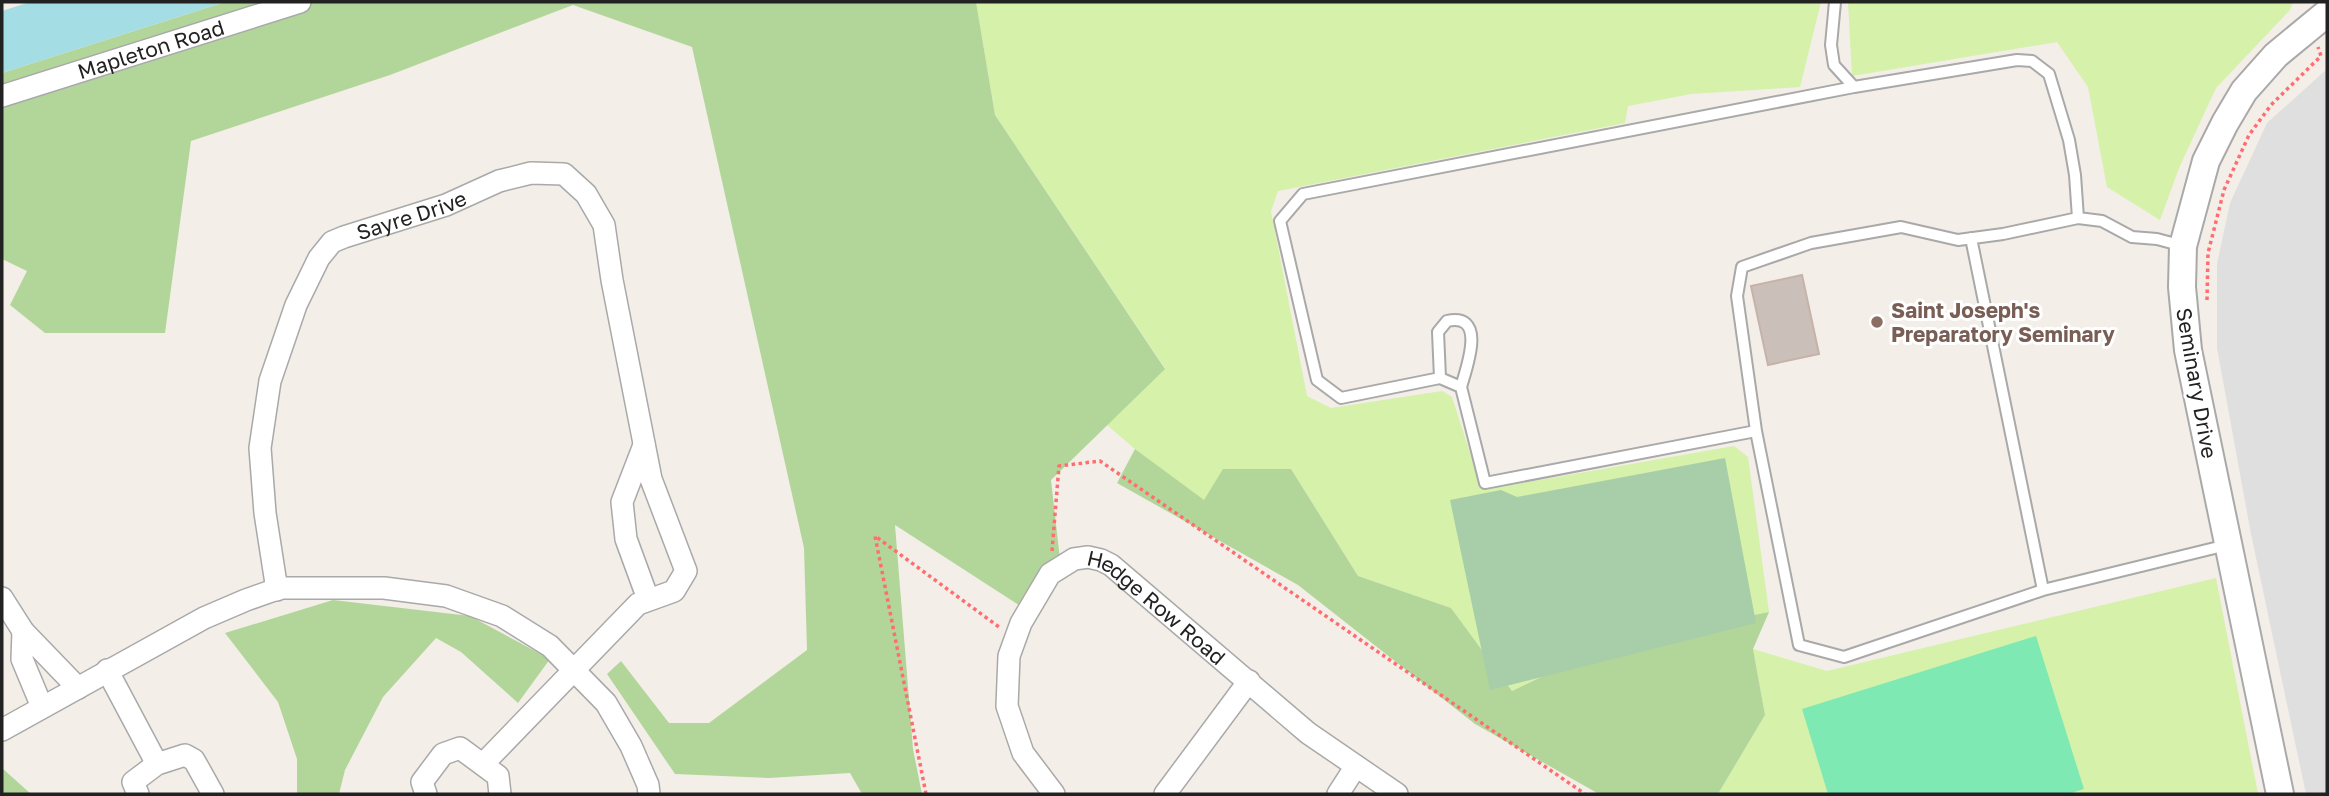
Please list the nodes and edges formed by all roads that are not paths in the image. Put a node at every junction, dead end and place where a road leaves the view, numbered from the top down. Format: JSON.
{"nodes":[{"id":1,"x":300,"y":2,"type":"edge"},
{"id":2,"x":1835,"y":2,"type":"edge"},
{"id":3,"x":2323,"y":2,"type":"edge"},
{"id":4,"x":2327,"y":7,"type":"edge"},
{"id":5,"x":2327,"y":13,"type":"edge"},
{"id":6,"x":1854,"y":87,"type":"junction"},
{"id":7,"x":2,"y":96,"type":"edge"},
{"id":8,"x":2078,"y":218,"type":"junction"},
{"id":9,"x":1971,"y":238,"type":"junction"},
{"id":10,"x":2183,"y":246,"type":"junction"},
{"id":11,"x":1440,"y":378,"type":"junction"},
{"id":12,"x":1461,"y":387,"type":"junction"},
{"id":13,"x":1756,"y":431,"type":"junction"},
{"id":14,"x":645,"y":445,"type":"junction"},
{"id":15,"x":2227,"y":545,"type":"junction"},
{"id":16,"x":276,"y":590,"type":"junction"},
{"id":17,"x":2043,"y":590,"type":"junction"},
{"id":18,"x":2,"y":598,"type":"edge"},
{"id":19,"x":648,"y":599,"type":"junction"},
{"id":20,"x":23,"y":631,"type":"junction"},
{"id":21,"x":107,"y":670,"type":"junction"},
{"id":22,"x":575,"y":670,"type":"junction"},
{"id":23,"x":1249,"y":681,"type":"junction"},
{"id":24,"x":78,"y":688,"type":"junction"},
{"id":25,"x":42,"y":707,"type":"junction"},
{"id":26,"x":2,"y":730,"type":"edge"},
{"id":27,"x":157,"y":764,"type":"junction"},
{"id":28,"x":483,"y":764,"type":"junction"},
{"id":29,"x":1356,"y":766,"type":"junction"},
{"id":30,"x":138,"y":794,"type":"edge"},
{"id":31,"x":213,"y":794,"type":"edge"},
{"id":32,"x":426,"y":794,"type":"edge"},
{"id":33,"x":500,"y":794,"type":"edge"},
{"id":34,"x":649,"y":794,"type":"edge"},
{"id":35,"x":1054,"y":794,"type":"edge"},
{"id":36,"x":1165,"y":794,"type":"edge"},
{"id":37,"x":1338,"y":794,"type":"edge"},
{"id":38,"x":1396,"y":794,"type":"edge"},
{"id":39,"x":2280,"y":794,"type":"edge"}],
"edges":[{"from":1,"to":7,"type":"street","name":"Mapleton Road"},
{"from":2,"to":6,"type":"lane"},
{"from":3,"to":4,"type":"street"},
{"from":5,"to":10,"type":"street","name":"Seminary Drive"},
{"from":6,"to":8,"type":"lane"},
{"from":6,"to":11,"type":"lane"},
{"from":8,"to":9,"type":"lane"},
{"from":8,"to":10,"type":"lane"},
{"from":9,"to":13,"type":"lane"},
{"from":9,"to":17,"type":"lane"},
{"from":10,"to":15,"type":"street","name":"Seminary Drive"},
{"from":11,"to":12,"type":"lane"},
{"from":11,"to":12,"type":"lane"},
{"from":12,"to":13,"type":"lane"},
{"from":13,"to":17,"type":"lane"},
{"from":14,"to":16,"type":"street","name":"Sayre Drive"},
{"from":14,"to":19,"type":"street"},
{"from":14,"to":19,"type":"street","name":"Sayre Drive"},
{"from":15,"to":17,"type":"lane"},
{"from":15,"to":39,"type":"street","name":"Seminary Drive"},
{"from":16,"to":21,"type":"street"},
{"from":16,"to":22,"type":"street"},
{"from":18,"to":20,"type":"street"},
{"from":19,"to":22,"type":"street","name":"Sayre Drive"},
{"from":20,"to":24,"type":"street"},
{"from":20,"to":25,"type":"street"},
{"from":21,"to":24,"type":"street"},
{"from":21,"to":27,"type":"street"},
{"from":22,"to":28,"type":"street","name":"Sayre Drive"},
{"from":22,"to":34,"type":"street"},
{"from":23,"to":29,"type":"street","name":"Hedge Row Road"},
{"from":23,"to":35,"type":"street","name":"Hedge Row Road"},
{"from":23,"to":36,"type":"street","name":"Hedge Row Road"},
{"from":24,"to":25,"type":"street"},
{"from":25,"to":26,"type":"street"},
{"from":27,"to":30,"type":"street"},
{"from":27,"to":31,"type":"street"},
{"from":28,"to":32,"type":"street"},
{"from":28,"to":33,"type":"street"},
{"from":29,"to":37,"type":"street"},
{"from":29,"to":38,"type":"street","name":"Hedge Row Road"}]}
